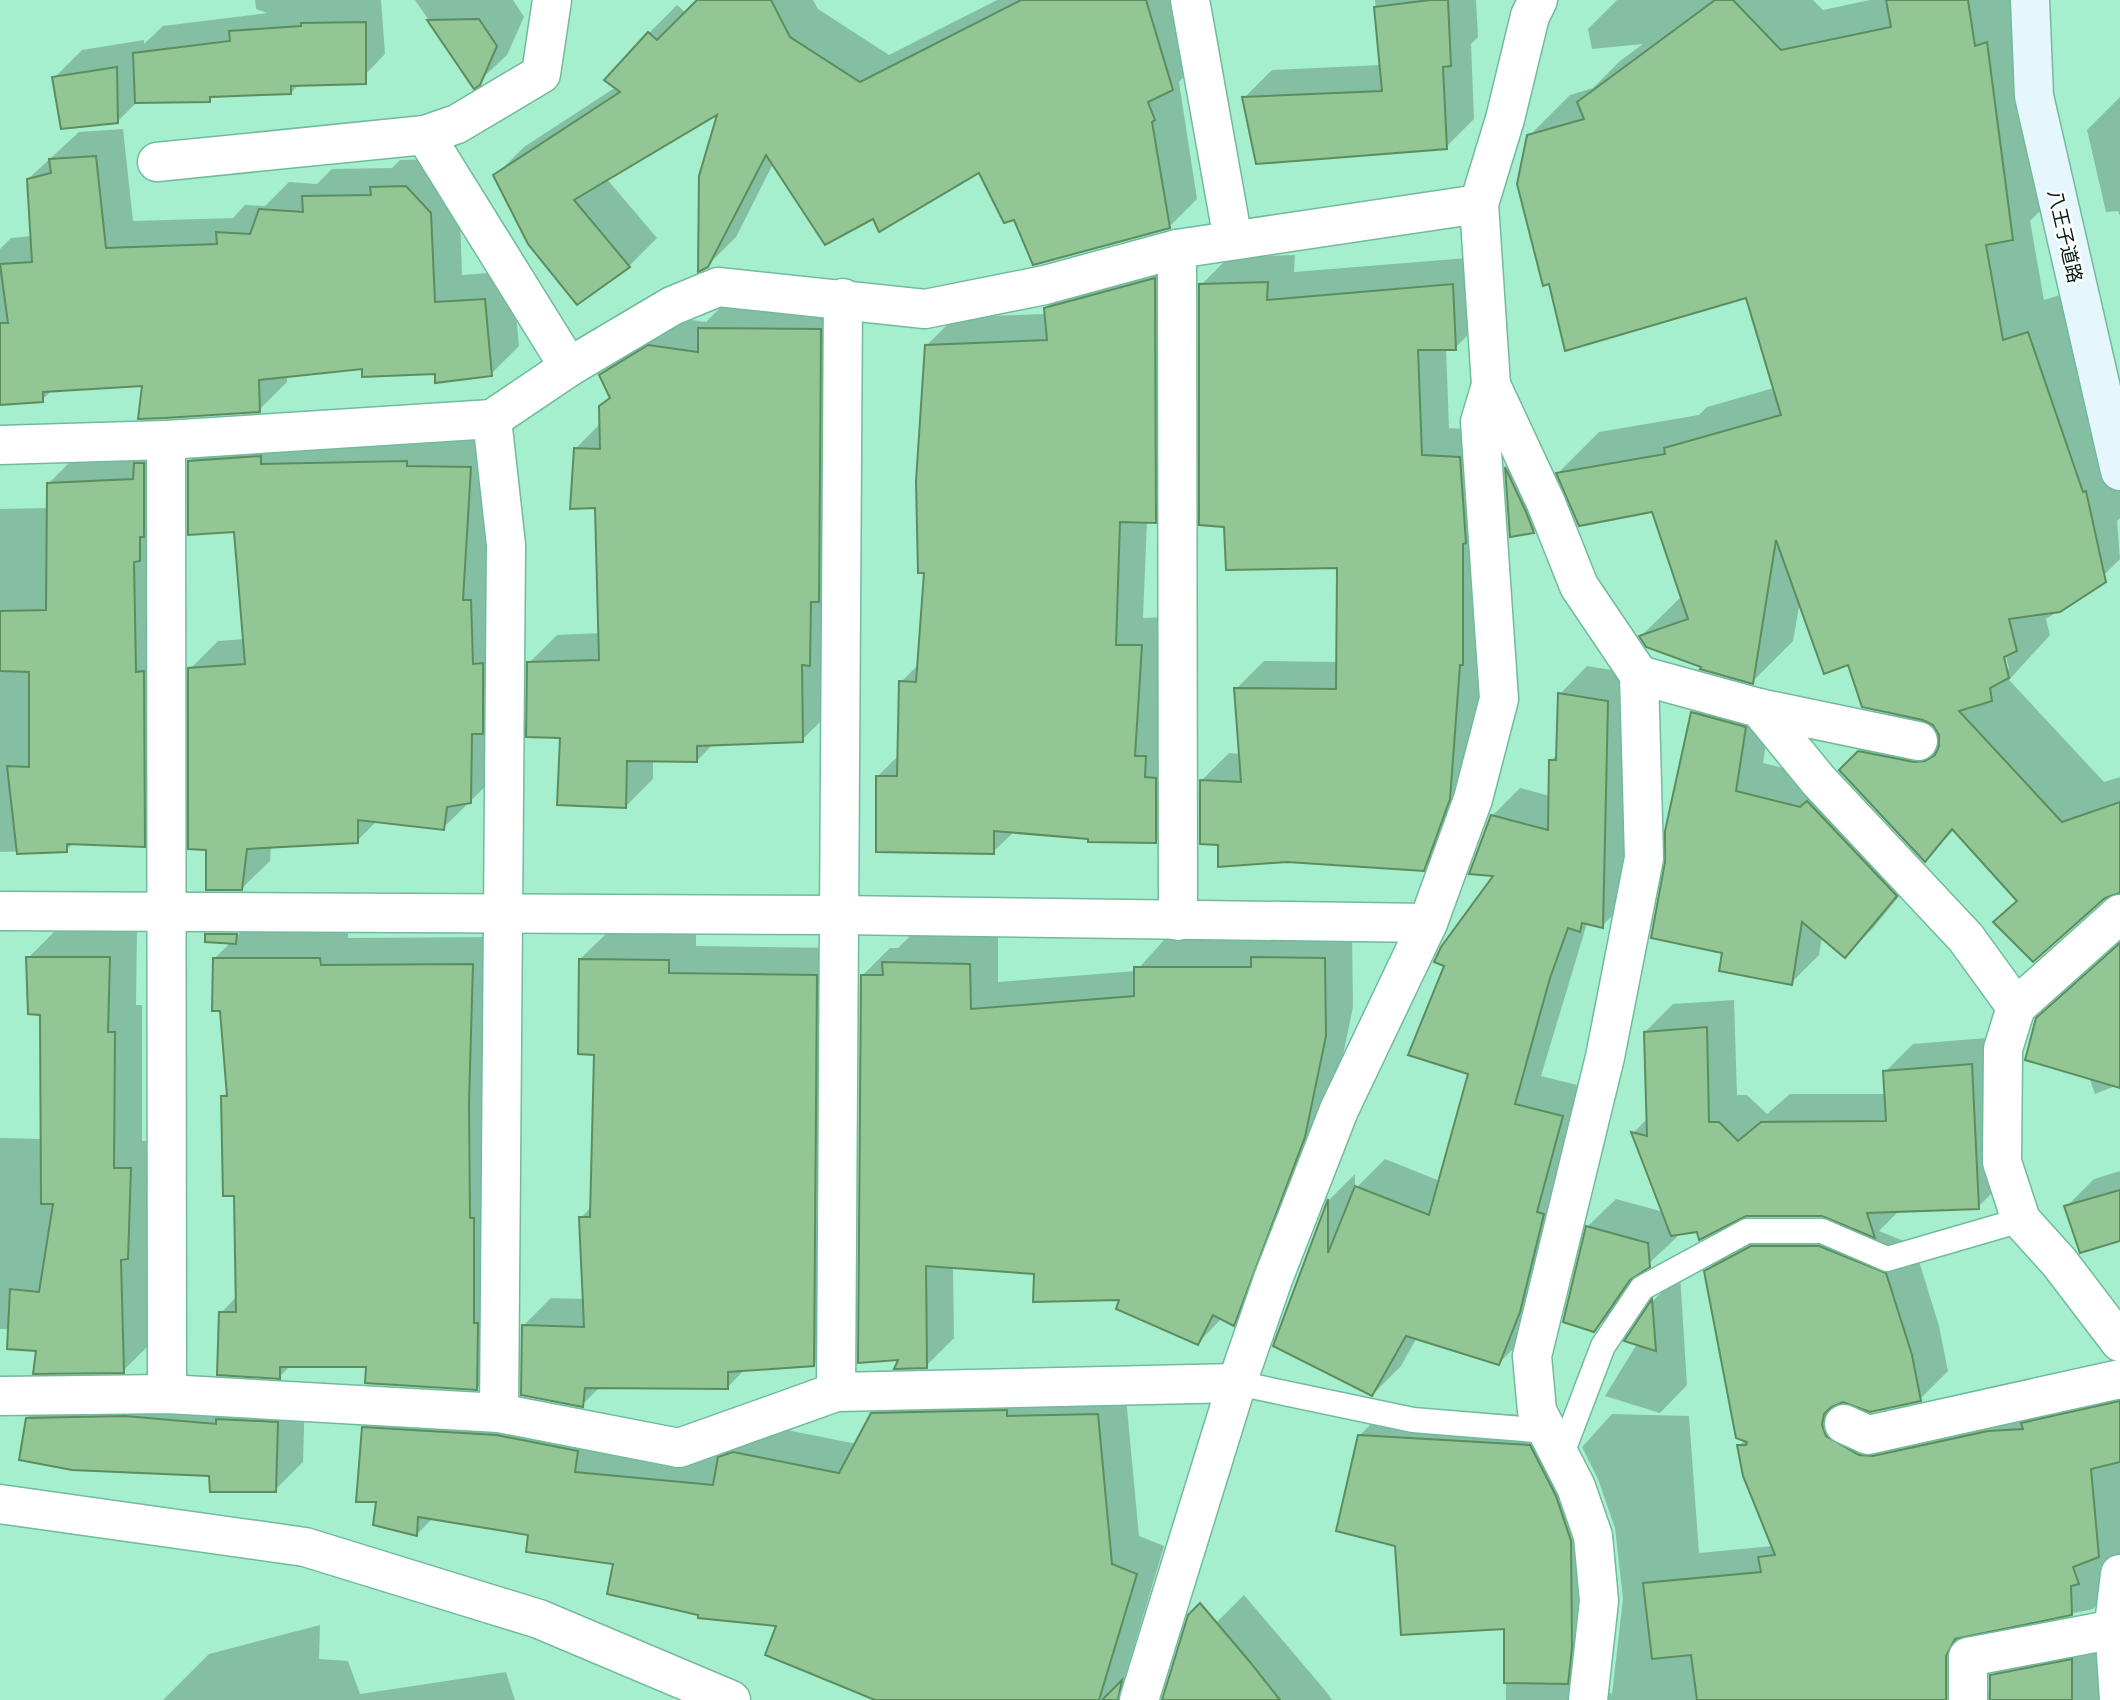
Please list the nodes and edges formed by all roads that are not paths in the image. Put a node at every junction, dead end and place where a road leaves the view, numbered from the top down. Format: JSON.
{"nodes":[{"id":1,"x":552,"y":0,"type":"edge"},
{"id":2,"x":1190,"y":0,"type":"edge"},
{"id":3,"x":1538,"y":0,"type":"edge"},
{"id":4,"x":2030,"y":0,"type":"edge"},
{"id":5,"x":425,"y":135,"type":"junction"},
{"id":6,"x":157,"y":162,"type":"dead end"},
{"id":7,"x":1479,"y":204,"type":"junction"},
{"id":8,"x":1233,"y":240,"type":"junction"},
{"id":9,"x":1177,"y":249,"type":"junction"},
{"id":10,"x":843,"y":299,"type":"junction"},
{"id":11,"x":569,"y":367,"type":"junction"},
{"id":12,"x":1491,"y":385,"type":"junction"},
{"id":13,"x":492,"y":419,"type":"junction"},
{"id":14,"x":166,"y":440,"type":"junction"},
{"id":15,"x":0,"y":445,"type":"edge"},
{"id":16,"x":2120,"y":471,"type":"edge"},
{"id":17,"x":1639,"y":675,"type":"junction"},
{"id":18,"x":1759,"y":708,"type":"junction"},
{"id":19,"x":1918,"y":741,"type":"dead end"},
{"id":20,"x":0,"y":911,"type":"edge"},
{"id":21,"x":167,"y":912,"type":"junction"},
{"id":22,"x":505,"y":913,"type":"junction"},
{"id":23,"x":2120,"y":914,"type":"edge"},
{"id":24,"x":838,"y":915,"type":"junction"},
{"id":25,"x":1178,"y":921,"type":"junction"},
{"id":26,"x":1428,"y":923,"type":"junction"},
{"id":27,"x":2016,"y":1007,"type":"junction"},
{"id":28,"x":2021,"y":1220,"type":"junction"},
{"id":29,"x":2120,"y":1342,"type":"edge"},
{"id":30,"x":2120,"y":1379,"type":"edge"},
{"id":31,"x":1237,"y":1383,"type":"junction"},
{"id":32,"x":836,"y":1392,"type":"junction"},
{"id":33,"x":167,"y":1394,"type":"junction"},
{"id":34,"x":0,"y":1396,"type":"edge"},
{"id":35,"x":499,"y":1413,"type":"junction"},
{"id":36,"x":1844,"y":1424,"type":"dead end"},
{"id":37,"x":1554,"y":1443,"type":"junction"},
{"id":38,"x":0,"y":1504,"type":"edge"},
{"id":39,"x":2120,"y":1574,"type":"edge"},
{"id":40,"x":2115,"y":1629,"type":"junction"},
{"id":41,"x":731,"y":1700,"type":"edge"},
{"id":42,"x":1139,"y":1700,"type":"edge"},
{"id":43,"x":1588,"y":1700,"type":"edge"},
{"id":44,"x":1968,"y":1700,"type":"edge"},
{"id":45,"x":2119,"y":1700,"type":"edge"}],
"edges":[{"from":1,"to":5,"type":"street"},
{"from":2,"to":8,"type":"street"},
{"from":3,"to":7,"type":"street"},
{"from":4,"to":16,"type":"street","name":"八王子道路"},
{"from":5,"to":6,"type":"street"},
{"from":5,"to":11,"type":"street"},
{"from":7,"to":8,"type":"street"},
{"from":7,"to":12,"type":"street"},
{"from":8,"to":9,"type":"street"},
{"from":9,"to":10,"type":"street"},
{"from":9,"to":25,"type":"street"},
{"from":10,"to":11,"type":"street"},
{"from":10,"to":24,"type":"street"},
{"from":11,"to":13,"type":"street"},
{"from":12,"to":17,"type":"street"},
{"from":12,"to":26,"type":"street"},
{"from":13,"to":14,"type":"street"},
{"from":13,"to":22,"type":"street"},
{"from":14,"to":15,"type":"street"},
{"from":14,"to":21,"type":"street"},
{"from":17,"to":18,"type":"street"},
{"from":17,"to":37,"type":"street"},
{"from":18,"to":19,"type":"street"},
{"from":18,"to":27,"type":"street"},
{"from":20,"to":21,"type":"street"},
{"from":21,"to":22,"type":"street"},
{"from":21,"to":33,"type":"street"},
{"from":22,"to":24,"type":"street"},
{"from":22,"to":35,"type":"street"},
{"from":23,"to":27,"type":"street"},
{"from":24,"to":25,"type":"street"},
{"from":24,"to":32,"type":"street"},
{"from":25,"to":26,"type":"street"},
{"from":26,"to":31,"type":"street"},
{"from":27,"to":28,"type":"street"},
{"from":28,"to":29,"type":"street"},
{"from":28,"to":37,"type":"lane"},
{"from":30,"to":36,"type":"street"},
{"from":31,"to":32,"type":"street"},
{"from":31,"to":37,"type":"lane"},
{"from":31,"to":42,"type":"street"},
{"from":32,"to":35,"type":"street"},
{"from":33,"to":34,"type":"street"},
{"from":33,"to":35,"type":"street"},
{"from":37,"to":43,"type":"street"},
{"from":38,"to":41,"type":"street"},
{"from":39,"to":40,"type":"street"},
{"from":40,"to":44,"type":"street"},
{"from":40,"to":45,"type":"street"}]}
